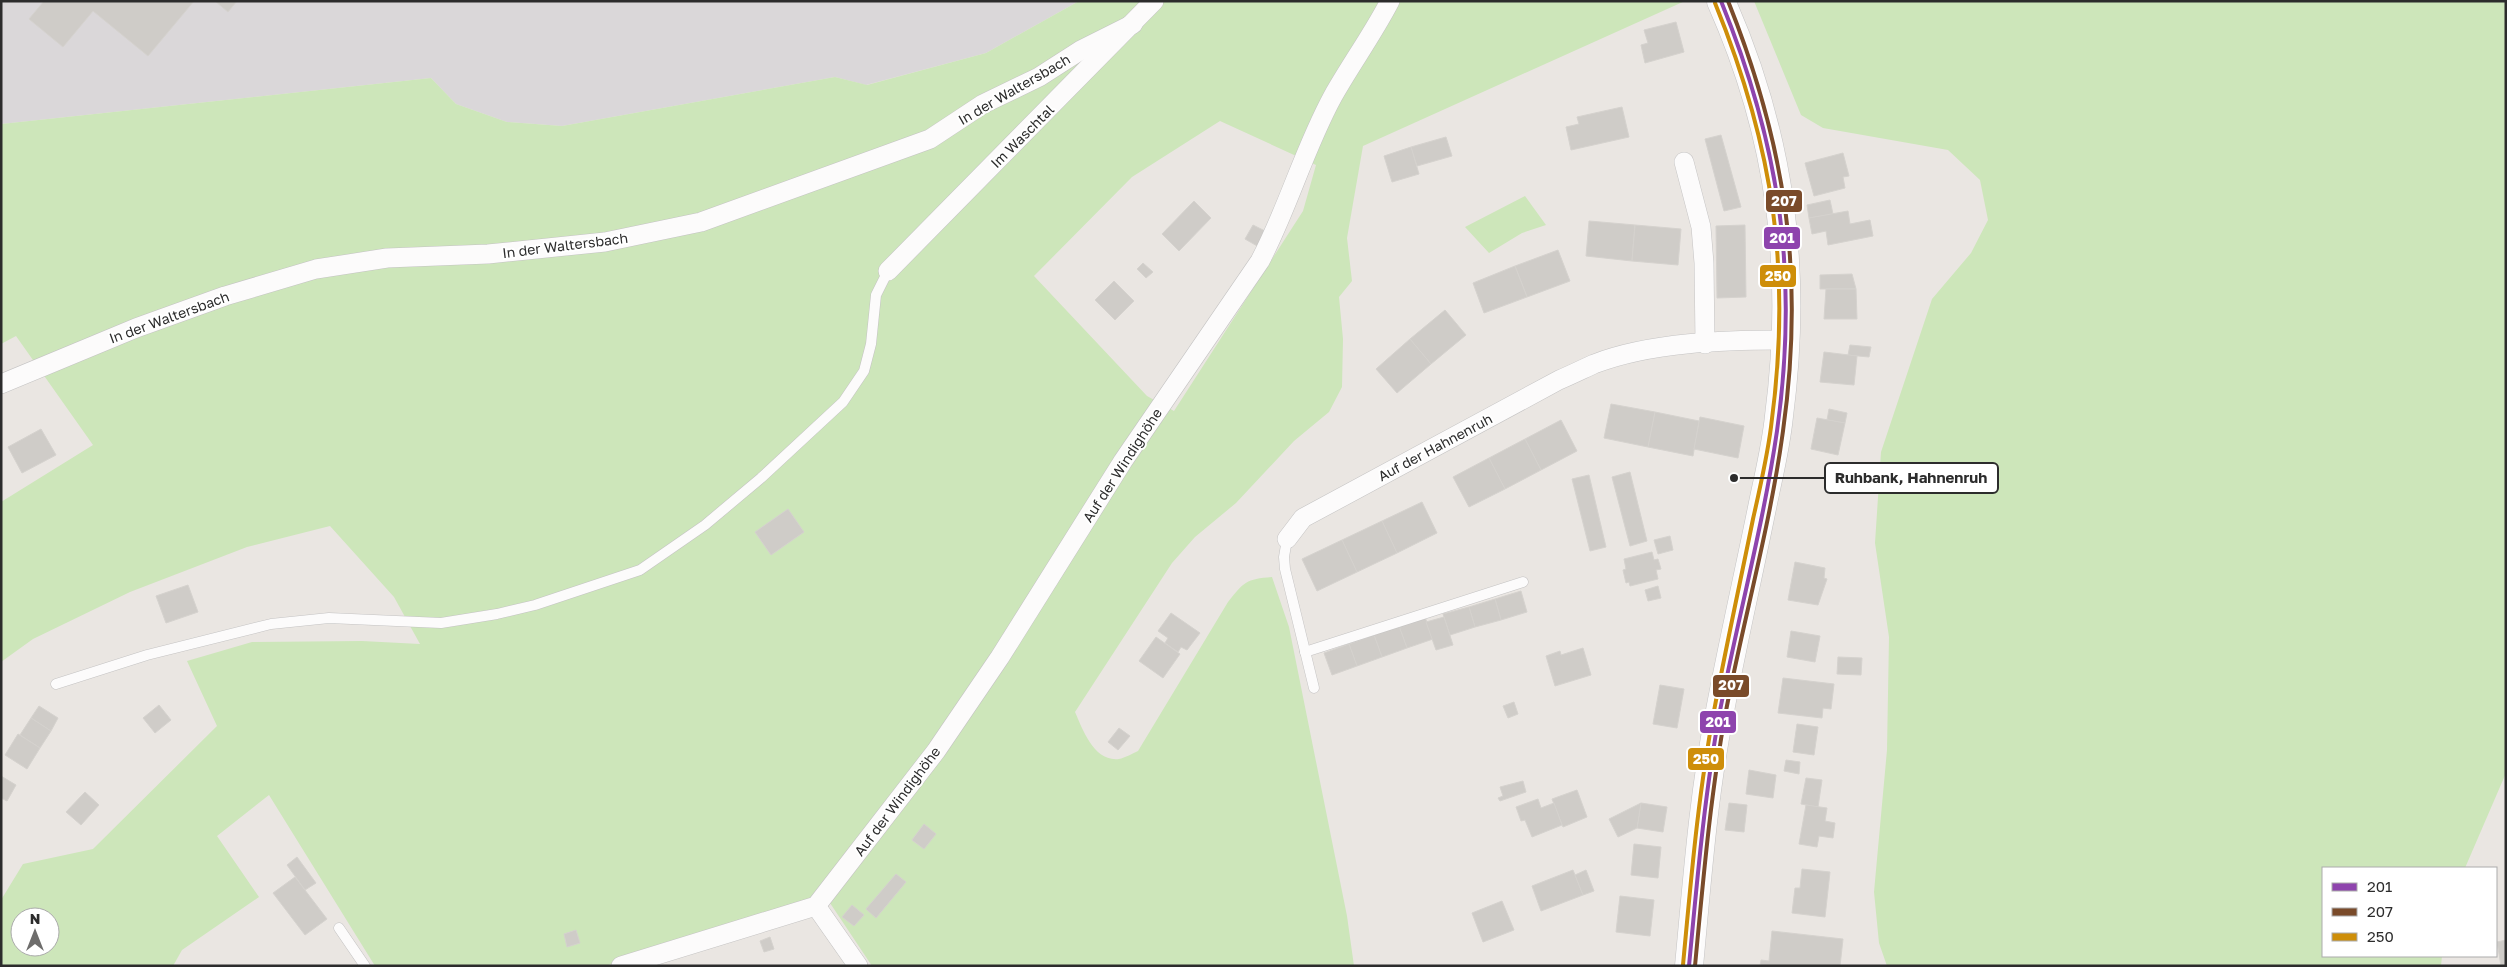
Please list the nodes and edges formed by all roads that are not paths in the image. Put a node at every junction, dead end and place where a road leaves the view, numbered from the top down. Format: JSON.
{"nodes":[{"id":1,"x":1154,"y":1,"type":"edge"},
{"id":2,"x":1390,"y":1,"type":"edge"},
{"id":3,"x":1721,"y":1,"type":"edge"},
{"id":4,"x":1133,"y":24,"type":"junction"},
{"id":5,"x":1684,"y":162,"type":"dead end"},
{"id":6,"x":888,"y":271,"type":"joint"},
{"id":7,"x":1786,"y":340,"type":"junction"},
{"id":8,"x":1705,"y":344,"type":"junction"},
{"id":9,"x":1,"y":384,"type":"edge"},
{"id":10,"x":1287,"y":539,"type":"joint"},
{"id":11,"x":1523,"y":582,"type":"dead end"},
{"id":12,"x":1305,"y":652,"type":"junction"},
{"id":13,"x":56,"y":684,"type":"dead end"},
{"id":14,"x":1314,"y":688,"type":"dead end"},
{"id":15,"x":816,"y":906,"type":"junction"},
{"id":16,"x":339,"y":928,"type":"dead end"},
{"id":17,"x":365,"y":966,"type":"edge"},
{"id":18,"x":621,"y":966,"type":"edge"},
{"id":19,"x":858,"y":966,"type":"edge"},
{"id":20,"x":1689,"y":966,"type":"edge"}],
"edges":[{"from":1,"to":4,"type":"street","name":"Im Waschtal"},
{"from":2,"to":15,"type":"street","name":"Auf der Windighöhe"},
{"from":3,"to":7,"type":"main road"},
{"from":4,"to":6,"type":"street","name":"Im Waschtal"},
{"from":4,"to":9,"type":"street","name":"In der Waltersbach"},
{"from":5,"to":8,"type":"street"},
{"from":6,"to":13,"type":"lane"},
{"from":7,"to":8,"type":"street","name":"Auf der Hahnenruh"},
{"from":7,"to":20,"type":"main road"},
{"from":8,"to":10,"type":"street","name":"Auf der Hahnenruh"},
{"from":10,"to":12,"type":"lane","name":"Auf der Hahnenruh"},
{"from":11,"to":12,"type":"lane"},
{"from":12,"to":14,"type":"lane","name":"Auf der Hahnenruh"},
{"from":15,"to":18,"type":"street"},
{"from":15,"to":19,"type":"street"},
{"from":16,"to":17,"type":"lane"}]}
